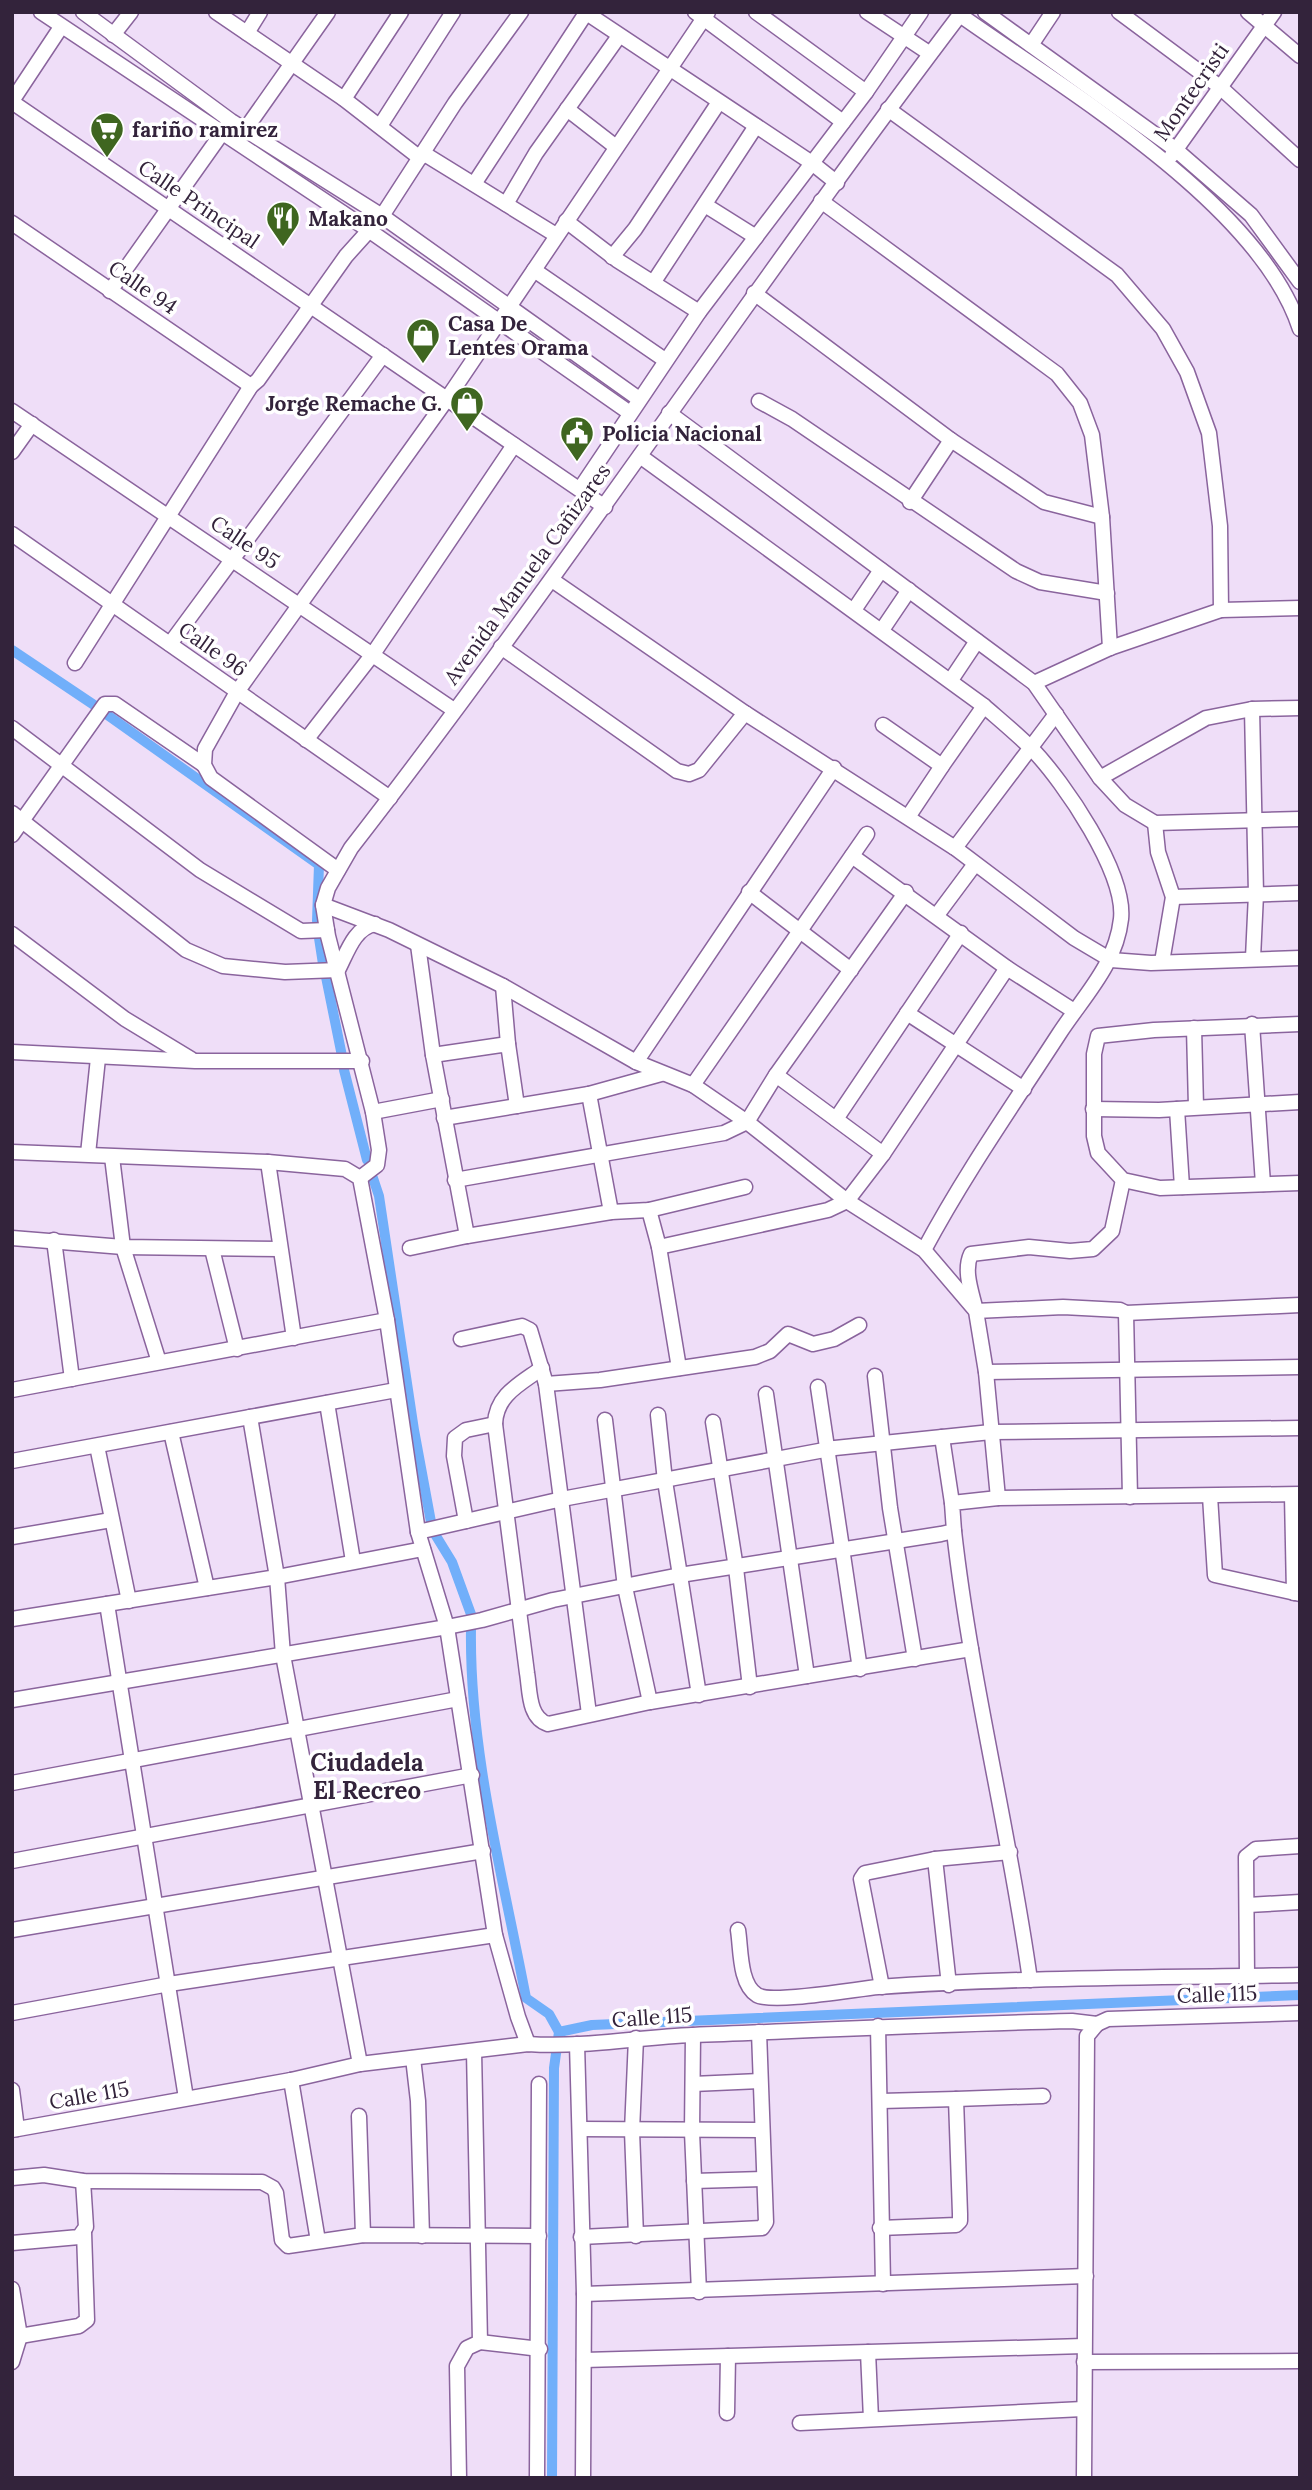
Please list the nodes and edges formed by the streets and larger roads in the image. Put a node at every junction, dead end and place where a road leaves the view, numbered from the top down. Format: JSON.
{"nodes":[{"id":1,"x":41,"y":12,"type":"edge"},
{"id":2,"x":83,"y":12,"type":"edge"},
{"id":3,"x":131,"y":12,"type":"edge"},
{"id":4,"x":216,"y":12,"type":"edge"},
{"id":5,"x":260,"y":12,"type":"edge"},
{"id":6,"x":328,"y":12,"type":"edge"},
{"id":7,"x":401,"y":12,"type":"edge"},
{"id":8,"x":453,"y":12,"type":"edge"},
{"id":9,"x":521,"y":12,"type":"edge"},
{"id":10,"x":756,"y":12,"type":"edge"},
{"id":11,"x":867,"y":12,"type":"edge"},
{"id":12,"x":921,"y":12,"type":"edge"},
{"id":13,"x":985,"y":12,"type":"edge"},
{"id":14,"x":1053,"y":12,"type":"edge"},
{"id":15,"x":1119,"y":12,"type":"edge"},
{"id":16,"x":1248,"y":12,"type":"edge"},
{"id":17,"x":1274,"y":12,"type":"edge"},
{"id":18,"x":585,"y":13,"type":"edge"},
{"id":19,"x":703,"y":14,"type":"edge"},
{"id":20,"x":961,"y":14,"type":"edge"},
{"id":21,"x":1265,"y":24,"type":"junction"},
{"id":22,"x":61,"y":27,"type":"junction"},
{"id":23,"x":247,"y":33,"type":"junction"},
{"id":24,"x":113,"y":35,"type":"junction"},
{"id":25,"x":619,"y":36,"type":"junction"},
{"id":26,"x":916,"y":44,"type":"junction"},
{"id":27,"x":1031,"y":44,"type":"junction"},
{"id":28,"x":1300,"y":56,"type":"edge"},
{"id":29,"x":292,"y":65,"type":"junction"},
{"id":30,"x":669,"y":68,"type":"junction"},
{"id":31,"x":1220,"y":88,"type":"junction"},
{"id":32,"x":866,"y":92,"type":"junction"},
{"id":33,"x":344,"y":99,"type":"junction"},
{"id":34,"x":12,"y":101,"type":"edge"},
{"id":35,"x":719,"y":102,"type":"junction"},
{"id":36,"x":567,"y":109,"type":"junction"},
{"id":37,"x":888,"y":109,"type":"junction"},
{"id":38,"x":843,"y":122,"type":"junction"},
{"id":39,"x":380,"y":126,"type":"junction"},
{"id":40,"x":756,"y":126,"type":"junction"},
{"id":41,"x":227,"y":127,"type":"junction"},
{"id":42,"x":245,"y":130,"type":"junction"},
{"id":43,"x":615,"y":147,"type":"junction"},
{"id":44,"x":421,"y":155,"type":"junction"},
{"id":45,"x":1171,"y":155,"type":"junction"},
{"id":46,"x":1300,"y":160,"type":"edge"},
{"id":47,"x":814,"y":164,"type":"junction"},
{"id":48,"x":833,"y":180,"type":"junction"},
{"id":49,"x":474,"y":184,"type":"junction"},
{"id":50,"x":821,"y":201,"type":"junction"},
{"id":51,"x":506,"y":204,"type":"junction"},
{"id":52,"x":705,"y":205,"type":"junction"},
{"id":53,"x":169,"y":209,"type":"junction"},
{"id":54,"x":382,"y":216,"type":"junction"},
{"id":55,"x":566,"y":222,"type":"junction"},
{"id":56,"x":12,"y":223,"type":"edge"},
{"id":57,"x":368,"y":229,"type":"junction"},
{"id":58,"x":556,"y":235,"type":"junction"},
{"id":59,"x":756,"y":237,"type":"junction"},
{"id":60,"x":612,"y":257,"type":"junction"},
{"id":61,"x":534,"y":270,"type":"junction"},
{"id":62,"x":1300,"y":282,"type":"edge"},
{"id":63,"x":653,"y":283,"type":"junction"},
{"id":64,"x":110,"y":291,"type":"junction"},
{"id":65,"x":754,"y":293,"type":"junction"},
{"id":66,"x":1296,"y":304,"type":"edge"},
{"id":67,"x":310,"y":305,"type":"junction"},
{"id":68,"x":511,"y":305,"type":"junction"},
{"id":69,"x":699,"y":312,"type":"junction"},
{"id":70,"x":500,"y":321,"type":"junction"},
{"id":71,"x":1300,"y":328,"type":"edge"},
{"id":72,"x":383,"y":355,"type":"junction"},
{"id":73,"x":665,"y":360,"type":"junction"},
{"id":74,"x":251,"y":386,"type":"junction"},
{"id":75,"x":447,"y":399,"type":"junction"},
{"id":76,"x":639,"y":400,"type":"junction"},
{"id":77,"x":759,"y":401,"type":"dead end"},
{"id":78,"x":12,"y":411,"type":"edge"},
{"id":79,"x":630,"y":413,"type":"junction"},
{"id":80,"x":669,"y":413,"type":"junction"},
{"id":81,"x":32,"y":424,"type":"junction"},
{"id":82,"x":951,"y":440,"type":"junction"},
{"id":83,"x":514,"y":445,"type":"junction"},
{"id":84,"x":12,"y":452,"type":"edge"},
{"id":85,"x":640,"y":456,"type":"junction"},
{"id":86,"x":580,"y":489,"type":"junction"},
{"id":87,"x":910,"y":502,"type":"junction"},
{"id":88,"x":605,"y":506,"type":"junction"},
{"id":89,"x":1102,"y":517,"type":"junction"},
{"id":90,"x":169,"y":518,"type":"junction"},
{"id":91,"x":12,"y":534,"type":"edge"},
{"id":92,"x":235,"y":559,"type":"junction"},
{"id":93,"x":881,"y":570,"type":"junction"},
{"id":94,"x":552,"y":580,"type":"junction"},
{"id":95,"x":909,"y":590,"type":"junction"},
{"id":96,"x":1107,"y":593,"type":"junction"},
{"id":97,"x":111,"y":603,"type":"junction"},
{"id":98,"x":298,"y":604,"type":"junction"},
{"id":99,"x":1300,"y":608,"type":"edge"},
{"id":100,"x":854,"y":610,"type":"junction"},
{"id":101,"x":1221,"y":610,"type":"junction"},
{"id":102,"x":882,"y":630,"type":"junction"},
{"id":103,"x":977,"y":640,"type":"junction"},
{"id":104,"x":170,"y":644,"type":"junction"},
{"id":105,"x":501,"y":647,"type":"junction"},
{"id":106,"x":1110,"y":648,"type":"junction"},
{"id":107,"x":373,"y":654,"type":"junction"},
{"id":108,"x":75,"y":663,"type":"dead end"},
{"id":109,"x":951,"y":680,"type":"junction"},
{"id":110,"x":1034,"y":683,"type":"junction"},
{"id":111,"x":237,"y":692,"type":"junction"},
{"id":112,"x":984,"y":706,"type":"junction"},
{"id":113,"x":1300,"y":708,"type":"edge"},
{"id":114,"x":1252,"y":709,"type":"junction"},
{"id":115,"x":454,"y":710,"type":"junction"},
{"id":116,"x":745,"y":712,"type":"junction"},
{"id":117,"x":1056,"y":714,"type":"junction"},
{"id":118,"x":883,"y":725,"type":"dead end"},
{"id":119,"x":12,"y":728,"type":"edge"},
{"id":120,"x":306,"y":740,"type":"junction"},
{"id":121,"x":1032,"y":749,"type":"junction"},
{"id":122,"x":63,"y":765,"type":"junction"},
{"id":123,"x":204,"y":765,"type":"junction"},
{"id":124,"x":942,"y":766,"type":"junction"},
{"id":125,"x":834,"y":768,"type":"junction"},
{"id":126,"x":1101,"y":778,"type":"junction"},
{"id":127,"x":390,"y":798,"type":"junction"},
{"id":128,"x":17,"y":817,"type":"edge"},
{"id":129,"x":908,"y":817,"type":"junction"},
{"id":130,"x":1300,"y":819,"type":"edge"},
{"id":131,"x":1254,"y":820,"type":"junction"},
{"id":132,"x":1155,"y":822,"type":"junction"},
{"id":133,"x":867,"y":834,"type":"dead end"},
{"id":134,"x":12,"y":835,"type":"edge"},
{"id":135,"x":955,"y":848,"type":"junction"},
{"id":136,"x":852,"y":856,"type":"junction"},
{"id":137,"x":975,"y":864,"type":"junction"},
{"id":138,"x":338,"y":870,"type":"junction"},
{"id":139,"x":749,"y":892,"type":"junction"},
{"id":140,"x":906,"y":892,"type":"junction"},
{"id":141,"x":1300,"y":893,"type":"edge"},
{"id":142,"x":1256,"y":894,"type":"junction"},
{"id":143,"x":1173,"y":897,"type":"junction"},
{"id":144,"x":323,"y":905,"type":"junction"},
{"id":145,"x":937,"y":915,"type":"junction"},
{"id":146,"x":374,"y":924,"type":"junction"},
{"id":147,"x":327,"y":930,"type":"junction"},
{"id":148,"x":801,"y":930,"type":"junction"},
{"id":149,"x":961,"y":933,"type":"junction"},
{"id":150,"x":16,"y":941,"type":"edge"},
{"id":151,"x":418,"y":945,"type":"junction"},
{"id":152,"x":1252,"y":958,"type":"junction"},
{"id":153,"x":1300,"y":958,"type":"edge"},
{"id":154,"x":1111,"y":960,"type":"junction"},
{"id":155,"x":1162,"y":962,"type":"junction"},
{"id":156,"x":1007,"y":968,"type":"junction"},
{"id":157,"x":338,"y":970,"type":"junction"},
{"id":158,"x":851,"y":970,"type":"junction"},
{"id":159,"x":503,"y":986,"type":"junction"},
{"id":160,"x":1074,"y":1011,"type":"junction"},
{"id":161,"x":907,"y":1013,"type":"junction"},
{"id":162,"x":1252,"y":1024,"type":"junction"},
{"id":163,"x":1300,"y":1024,"type":"edge"},
{"id":164,"x":1194,"y":1028,"type":"junction"},
{"id":165,"x":508,"y":1044,"type":"junction"},
{"id":166,"x":955,"y":1046,"type":"junction"},
{"id":167,"x":12,"y":1052,"type":"edge"},
{"id":168,"x":433,"y":1055,"type":"junction"},
{"id":169,"x":98,"y":1058,"type":"junction"},
{"id":170,"x":195,"y":1061,"type":"junction"},
{"id":171,"x":362,"y":1061,"type":"junction"},
{"id":172,"x":636,"y":1062,"type":"junction"},
{"id":173,"x":661,"y":1074,"type":"junction"},
{"id":174,"x":776,"y":1075,"type":"junction"},
{"id":175,"x":693,"y":1085,"type":"junction"},
{"id":176,"x":1024,"y":1090,"type":"junction"},
{"id":177,"x":589,"y":1094,"type":"junction"},
{"id":178,"x":442,"y":1099,"type":"junction"},
{"id":179,"x":1300,"y":1102,"type":"edge"},
{"id":180,"x":1257,"y":1104,"type":"junction"},
{"id":181,"x":517,"y":1106,"type":"junction"},
{"id":182,"x":1196,"y":1107,"type":"junction"},
{"id":183,"x":1093,"y":1109,"type":"junction"},
{"id":184,"x":1177,"y":1109,"type":"junction"},
{"id":185,"x":373,"y":1112,"type":"junction"},
{"id":186,"x":444,"y":1118,"type":"junction"},
{"id":187,"x":835,"y":1119,"type":"junction"},
{"id":188,"x":747,"y":1122,"type":"junction"},
{"id":189,"x":12,"y":1153,"type":"edge"},
{"id":190,"x":88,"y":1154,"type":"junction"},
{"id":191,"x":601,"y":1154,"type":"junction"},
{"id":192,"x":883,"y":1154,"type":"junction"},
{"id":193,"x":111,"y":1157,"type":"junction"},
{"id":194,"x":268,"y":1162,"type":"junction"},
{"id":195,"x":364,"y":1176,"type":"junction"},
{"id":196,"x":455,"y":1180,"type":"junction"},
{"id":197,"x":1123,"y":1180,"type":"junction"},
{"id":198,"x":1300,"y":1183,"type":"edge"},
{"id":199,"x":1263,"y":1184,"type":"junction"},
{"id":200,"x":745,"y":1187,"type":"dead end"},
{"id":201,"x":1182,"y":1187,"type":"junction"},
{"id":202,"x":847,"y":1201,"type":"junction"},
{"id":203,"x":649,"y":1210,"type":"junction"},
{"id":204,"x":611,"y":1212,"type":"junction"},
{"id":205,"x":467,"y":1236,"type":"junction"},
{"id":206,"x":12,"y":1238,"type":"edge"},
{"id":207,"x":54,"y":1240,"type":"junction"},
{"id":208,"x":123,"y":1247,"type":"junction"},
{"id":209,"x":659,"y":1247,"type":"junction"},
{"id":210,"x":410,"y":1248,"type":"dead end"},
{"id":211,"x":212,"y":1249,"type":"junction"},
{"id":212,"x":281,"y":1249,"type":"junction"},
{"id":213,"x":924,"y":1250,"type":"junction"},
{"id":214,"x":1300,"y":1305,"type":"edge"},
{"id":215,"x":976,"y":1311,"type":"junction"},
{"id":216,"x":1126,"y":1313,"type":"junction"},
{"id":217,"x":387,"y":1320,"type":"junction"},
{"id":218,"x":859,"y":1325,"type":"dead end"},
{"id":219,"x":295,"y":1338,"type":"junction"},
{"id":220,"x":461,"y":1339,"type":"dead end"},
{"id":221,"x":237,"y":1349,"type":"junction"},
{"id":222,"x":159,"y":1362,"type":"junction"},
{"id":223,"x":1300,"y":1367,"type":"edge"},
{"id":224,"x":542,"y":1368,"type":"junction"},
{"id":225,"x":679,"y":1368,"type":"junction"},
{"id":226,"x":986,"y":1372,"type":"junction"},
{"id":227,"x":1128,"y":1372,"type":"junction"},
{"id":228,"x":875,"y":1376,"type":"dead end"},
{"id":229,"x":72,"y":1378,"type":"junction"},
{"id":230,"x":546,"y":1384,"type":"junction"},
{"id":231,"x":818,"y":1387,"type":"dead end"},
{"id":232,"x":12,"y":1390,"type":"edge"},
{"id":233,"x":396,"y":1390,"type":"junction"},
{"id":234,"x":766,"y":1394,"type":"dead end"},
{"id":235,"x":327,"y":1403,"type":"junction"},
{"id":236,"x":658,"y":1415,"type":"dead end"},
{"id":237,"x":250,"y":1417,"type":"junction"},
{"id":238,"x":605,"y":1420,"type":"dead end"},
{"id":239,"x":713,"y":1422,"type":"dead end"},
{"id":240,"x":495,"y":1424,"type":"junction"},
{"id":241,"x":1300,"y":1428,"type":"edge"},
{"id":242,"x":1127,"y":1430,"type":"junction"},
{"id":243,"x":171,"y":1432,"type":"junction"},
{"id":244,"x":991,"y":1432,"type":"junction"},
{"id":245,"x":942,"y":1437,"type":"junction"},
{"id":246,"x":882,"y":1444,"type":"junction"},
{"id":247,"x":97,"y":1446,"type":"junction"},
{"id":248,"x":827,"y":1450,"type":"junction"},
{"id":249,"x":774,"y":1460,"type":"junction"},
{"id":250,"x":12,"y":1461,"type":"edge"},
{"id":251,"x":719,"y":1471,"type":"junction"},
{"id":252,"x":665,"y":1481,"type":"junction"},
{"id":253,"x":612,"y":1491,"type":"junction"},
{"id":254,"x":1296,"y":1495,"type":"edge"},
{"id":255,"x":1210,"y":1496,"type":"junction"},
{"id":256,"x":1130,"y":1497,"type":"junction"},
{"id":257,"x":998,"y":1498,"type":"junction"},
{"id":258,"x":562,"y":1499,"type":"junction"},
{"id":259,"x":952,"y":1503,"type":"junction"},
{"id":260,"x":505,"y":1512,"type":"junction"},
{"id":261,"x":111,"y":1520,"type":"junction"},
{"id":262,"x":466,"y":1521,"type":"junction"},
{"id":263,"x":954,"y":1531,"type":"junction"},
{"id":264,"x":418,"y":1532,"type":"junction"},
{"id":265,"x":12,"y":1537,"type":"edge"},
{"id":266,"x":896,"y":1543,"type":"junction"},
{"id":267,"x":423,"y":1549,"type":"junction"},
{"id":268,"x":840,"y":1550,"type":"junction"},
{"id":269,"x":789,"y":1559,"type":"junction"},
{"id":270,"x":353,"y":1561,"type":"junction"},
{"id":271,"x":736,"y":1568,"type":"junction"},
{"id":272,"x":680,"y":1575,"type":"junction"},
{"id":273,"x":276,"y":1577,"type":"junction"},
{"id":274,"x":625,"y":1587,"type":"junction"},
{"id":275,"x":207,"y":1588,"type":"junction"},
{"id":276,"x":1297,"y":1594,"type":"edge"},
{"id":277,"x":573,"y":1596,"type":"junction"},
{"id":278,"x":129,"y":1601,"type":"junction"},
{"id":279,"x":107,"y":1604,"type":"junction"},
{"id":280,"x":521,"y":1608,"type":"junction"},
{"id":281,"x":12,"y":1619,"type":"edge"},
{"id":282,"x":447,"y":1627,"type":"junction"},
{"id":283,"x":971,"y":1648,"type":"junction"},
{"id":284,"x":284,"y":1655,"type":"junction"},
{"id":285,"x":915,"y":1660,"type":"junction"},
{"id":286,"x":860,"y":1669,"type":"junction"},
{"id":287,"x":807,"y":1676,"type":"junction"},
{"id":288,"x":120,"y":1684,"type":"junction"},
{"id":289,"x":750,"y":1687,"type":"junction"},
{"id":290,"x":699,"y":1695,"type":"junction"},
{"id":291,"x":458,"y":1699,"type":"junction"},
{"id":292,"x":12,"y":1700,"type":"edge"},
{"id":293,"x":650,"y":1702,"type":"junction"},
{"id":294,"x":589,"y":1714,"type":"junction"},
{"id":295,"x":298,"y":1731,"type":"junction"},
{"id":296,"x":133,"y":1761,"type":"junction"},
{"id":297,"x":472,"y":1775,"type":"junction"},
{"id":298,"x":12,"y":1783,"type":"edge"},
{"id":299,"x":312,"y":1807,"type":"junction"},
{"id":300,"x":145,"y":1837,"type":"junction"},
{"id":301,"x":1300,"y":1846,"type":"edge"},
{"id":302,"x":483,"y":1852,"type":"junction"},
{"id":303,"x":1010,"y":1852,"type":"junction"},
{"id":304,"x":935,"y":1859,"type":"junction"},
{"id":305,"x":12,"y":1861,"type":"edge"},
{"id":306,"x":325,"y":1879,"type":"junction"},
{"id":307,"x":1300,"y":1902,"type":"edge"},
{"id":308,"x":1248,"y":1905,"type":"junction"},
{"id":309,"x":157,"y":1907,"type":"junction"},
{"id":310,"x":12,"y":1930,"type":"edge"},
{"id":311,"x":738,"y":1930,"type":"dead end"},
{"id":312,"x":495,"y":1935,"type":"junction"},
{"id":313,"x":341,"y":1959,"type":"junction"},
{"id":314,"x":1300,"y":1975,"type":"edge"},
{"id":315,"x":1247,"y":1976,"type":"junction"},
{"id":316,"x":1030,"y":1980,"type":"junction"},
{"id":317,"x":169,"y":1984,"type":"junction"},
{"id":318,"x":949,"y":1985,"type":"junction"},
{"id":319,"x":882,"y":1987,"type":"junction"},
{"id":320,"x":12,"y":2013,"type":"edge"},
{"id":321,"x":1300,"y":2013,"type":"edge"},
{"id":322,"x":1097,"y":2024,"type":"junction"},
{"id":323,"x":878,"y":2026,"type":"junction"},
{"id":324,"x":759,"y":2032,"type":"junction"},
{"id":325,"x":693,"y":2035,"type":"junction"},
{"id":326,"x":636,"y":2038,"type":"junction"},
{"id":327,"x":528,"y":2044,"type":"junction"},
{"id":328,"x":573,"y":2044,"type":"junction"},
{"id":329,"x":474,"y":2051,"type":"junction"},
{"id":330,"x":413,"y":2058,"type":"junction"},
{"id":331,"x":360,"y":2064,"type":"junction"},
{"id":332,"x":291,"y":2080,"type":"junction"},
{"id":333,"x":761,"y":2081,"type":"junction"},
{"id":334,"x":539,"y":2084,"type":"dead end"},
{"id":335,"x":693,"y":2084,"type":"junction"},
{"id":336,"x":12,"y":2090,"type":"edge"},
{"id":337,"x":1043,"y":2096,"type":"dead end"},
{"id":338,"x":186,"y":2098,"type":"junction"},
{"id":339,"x":957,"y":2099,"type":"junction"},
{"id":340,"x":881,"y":2101,"type":"junction"},
{"id":341,"x":359,"y":2116,"type":"dead end"},
{"id":342,"x":15,"y":2129,"type":"edge"},
{"id":343,"x":580,"y":2129,"type":"junction"},
{"id":344,"x":761,"y":2130,"type":"junction"},
{"id":345,"x":632,"y":2132,"type":"junction"},
{"id":346,"x":692,"y":2132,"type":"junction"},
{"id":347,"x":12,"y":2178,"type":"edge"},
{"id":348,"x":763,"y":2179,"type":"junction"},
{"id":349,"x":83,"y":2181,"type":"junction"},
{"id":350,"x":694,"y":2181,"type":"junction"},
{"id":351,"x":880,"y":2228,"type":"junction"},
{"id":352,"x":84,"y":2232,"type":"junction"},
{"id":353,"x":696,"y":2233,"type":"junction"},
{"id":354,"x":363,"y":2235,"type":"junction"},
{"id":355,"x":422,"y":2236,"type":"junction"},
{"id":356,"x":480,"y":2236,"type":"junction"},
{"id":357,"x":539,"y":2236,"type":"junction"},
{"id":358,"x":636,"y":2236,"type":"junction"},
{"id":359,"x":581,"y":2237,"type":"junction"},
{"id":360,"x":317,"y":2241,"type":"junction"},
{"id":361,"x":12,"y":2243,"type":"edge"},
{"id":362,"x":1086,"y":2276,"type":"junction"},
{"id":363,"x":883,"y":2284,"type":"junction"},
{"id":364,"x":12,"y":2289,"type":"edge"},
{"id":365,"x":699,"y":2292,"type":"junction"},
{"id":366,"x":584,"y":2294,"type":"junction"},
{"id":367,"x":14,"y":2307,"type":"edge"},
{"id":368,"x":20,"y":2336,"type":"junction"},
{"id":369,"x":480,"y":2342,"type":"junction"},
{"id":370,"x":1084,"y":2346,"type":"junction"},
{"id":371,"x":540,"y":2349,"type":"junction"},
{"id":372,"x":868,"y":2352,"type":"junction"},
{"id":373,"x":728,"y":2356,"type":"junction"},
{"id":374,"x":584,"y":2360,"type":"junction"},
{"id":375,"x":1300,"y":2361,"type":"edge"},
{"id":376,"x":12,"y":2362,"type":"edge"},
{"id":377,"x":1084,"y":2362,"type":"junction"},
{"id":378,"x":1083,"y":2409,"type":"junction"},
{"id":379,"x":727,"y":2413,"type":"dead end"},
{"id":380,"x":871,"y":2418,"type":"junction"},
{"id":381,"x":800,"y":2423,"type":"dead end"},
{"id":382,"x":460,"y":2478,"type":"edge"},
{"id":383,"x":537,"y":2478,"type":"edge"},
{"id":384,"x":583,"y":2478,"type":"edge"},
{"id":385,"x":1084,"y":2478,"type":"edge"}],
"edges":[{"from":1,"to":22,"type":"street"},
{"from":2,"to":24,"type":"street"},
{"from":3,"to":24,"type":"street"},
{"from":4,"to":23,"type":"street"},
{"from":5,"to":23,"type":"street"},
{"from":6,"to":29,"type":"street"},
{"from":7,"to":33,"type":"street"},
{"from":8,"to":39,"type":"street"},
{"from":9,"to":44,"type":"street"},
{"from":10,"to":32,"type":"street"},
{"from":11,"to":26,"type":"street"},
{"from":12,"to":26,"type":"street"},
{"from":13,"to":27,"type":"street"},
{"from":14,"to":27,"type":"street"},
{"from":15,"to":31,"type":"street"},
{"from":16,"to":21,"type":"street"},
{"from":17,"to":21,"type":"street","name":"Montecristi"},
{"from":18,"to":25,"type":"street"},
{"from":18,"to":49,"type":"street"},
{"from":19,"to":30,"type":"street"},
{"from":19,"to":38,"type":"street"},
{"from":20,"to":26,"type":"street","name":"Avenida Manuela Cañizares"},
{"from":20,"to":45,"type":"street"},
{"from":21,"to":28,"type":"street"},
{"from":21,"to":31,"type":"street","name":"Montecristi"},
{"from":22,"to":34,"type":"street"},
{"from":22,"to":41,"type":"street"},
{"from":23,"to":29,"type":"street"},
{"from":24,"to":41,"type":"street"},
{"from":25,"to":30,"type":"street"},
{"from":25,"to":36,"type":"street"},
{"from":26,"to":32,"type":"street"},
{"from":26,"to":37,"type":"street","name":"Avenida Manuela Cañizares"},
{"from":27,"to":45,"type":"street"},
{"from":29,"to":33,"type":"street"},
{"from":29,"to":42,"type":"street"},
{"from":30,"to":35,"type":"street"},
{"from":30,"to":43,"type":"street"},
{"from":31,"to":45,"type":"street","name":"Montecristi"},
{"from":31,"to":46,"type":"street"},
{"from":32,"to":38,"type":"street"},
{"from":33,"to":39,"type":"street"},
{"from":34,"to":53,"type":"street","name":"Calle Principal"},
{"from":35,"to":40,"type":"street"},
{"from":35,"to":60,"type":"street"},
{"from":36,"to":43,"type":"street"},
{"from":36,"to":51,"type":"street"},
{"from":37,"to":48,"type":"street","name":"Avenida Manuela Cañizares"},
{"from":37,"to":101,"type":"street"},
{"from":38,"to":47,"type":"street"},
{"from":39,"to":44,"type":"street"},
{"from":40,"to":47,"type":"street"},
{"from":40,"to":52,"type":"street"},
{"from":41,"to":42,"type":"street"},
{"from":41,"to":53,"type":"street"},
{"from":41,"to":57,"type":"street"},
{"from":42,"to":54,"type":"street"},
{"from":43,"to":55,"type":"street"},
{"from":44,"to":49,"type":"street"},
{"from":44,"to":54,"type":"street"},
{"from":45,"to":62,"type":"street"},
{"from":45,"to":66,"type":"street"},
{"from":47,"to":48,"type":"street"},
{"from":47,"to":59,"type":"street"},
{"from":48,"to":50,"type":"street","name":"Avenida Manuela Cañizares"},
{"from":49,"to":51,"type":"street"},
{"from":50,"to":65,"type":"street","name":"Avenida Manuela Cañizares"},
{"from":50,"to":89,"type":"street"},
{"from":51,"to":58,"type":"street"},
{"from":52,"to":59,"type":"street"},
{"from":52,"to":63,"type":"street"},
{"from":53,"to":64,"type":"street"},
{"from":53,"to":67,"type":"street","name":"Calle Principal"},
{"from":54,"to":57,"type":"street"},
{"from":54,"to":68,"type":"street"},
{"from":55,"to":58,"type":"street"},
{"from":55,"to":60,"type":"street"},
{"from":56,"to":64,"type":"street","name":"Calle 94"},
{"from":57,"to":67,"type":"street"},
{"from":57,"to":70,"type":"street"},
{"from":58,"to":61,"type":"street"},
{"from":59,"to":69,"type":"street"},
{"from":60,"to":63,"type":"street"},
{"from":61,"to":68,"type":"street"},
{"from":61,"to":73,"type":"street"},
{"from":63,"to":69,"type":"street"},
{"from":64,"to":74,"type":"street","name":"Calle 94"},
{"from":65,"to":80,"type":"street","name":"Avenida Manuela Cañizares"},
{"from":65,"to":82,"type":"street"},
{"from":66,"to":71,"type":"street"},
{"from":67,"to":72,"type":"street","name":"Calle Principal"},
{"from":67,"to":74,"type":"street"},
{"from":68,"to":70,"type":"street"},
{"from":68,"to":76,"type":"street"},
{"from":69,"to":73,"type":"street"},
{"from":70,"to":75,"type":"street"},
{"from":70,"to":79,"type":"street"},
{"from":72,"to":75,"type":"street","name":"Calle Principal"},
{"from":72,"to":92,"type":"street"},
{"from":73,"to":76,"type":"street"},
{"from":74,"to":90,"type":"street"},
{"from":75,"to":83,"type":"street","name":"Calle Principal"},
{"from":75,"to":98,"type":"street"},
{"from":76,"to":79,"type":"street"},
{"from":77,"to":87,"type":"street"},
{"from":78,"to":81,"type":"street","name":"Calle 95"},
{"from":79,"to":86,"type":"street"},
{"from":80,"to":85,"type":"street","name":"Avenida Manuela Cañizares"},
{"from":80,"to":93,"type":"street"},
{"from":81,"to":84,"type":"street"},
{"from":81,"to":90,"type":"street","name":"Calle 95"},
{"from":82,"to":87,"type":"street"},
{"from":82,"to":89,"type":"street"},
{"from":83,"to":86,"type":"street","name":"Calle Principal"},
{"from":83,"to":107,"type":"street"},
{"from":85,"to":88,"type":"street","name":"Avenida Manuela Cañizares"},
{"from":85,"to":100,"type":"street"},
{"from":86,"to":88,"type":"street","name":"Calle Principal"},
{"from":87,"to":96,"type":"street"},
{"from":88,"to":94,"type":"street","name":"Avenida Manuela Cañizares"},
{"from":89,"to":96,"type":"street"},
{"from":90,"to":92,"type":"street","name":"Calle 95"},
{"from":90,"to":97,"type":"street"},
{"from":91,"to":97,"type":"street","name":"Calle 96"},
{"from":92,"to":98,"type":"street","name":"Calle 95"},
{"from":92,"to":104,"type":"street"},
{"from":93,"to":95,"type":"street"},
{"from":93,"to":100,"type":"street"},
{"from":94,"to":105,"type":"street","name":"Avenida Manuela Cañizares"},
{"from":94,"to":116,"type":"street"},
{"from":95,"to":102,"type":"street"},
{"from":95,"to":103,"type":"street"},
{"from":96,"to":106,"type":"street"},
{"from":97,"to":104,"type":"street","name":"Calle 96"},
{"from":97,"to":108,"type":"street"},
{"from":98,"to":107,"type":"street","name":"Calle 95"},
{"from":98,"to":111,"type":"street"},
{"from":99,"to":101,"type":"street"},
{"from":100,"to":102,"type":"street"},
{"from":101,"to":106,"type":"street"},
{"from":102,"to":109,"type":"street"},
{"from":103,"to":109,"type":"street"},
{"from":103,"to":110,"type":"street"},
{"from":104,"to":111,"type":"street","name":"Calle 96"},
{"from":105,"to":115,"type":"street","name":"Avenida Manuela Cañizares"},
{"from":105,"to":116,"type":"street"},
{"from":106,"to":110,"type":"street"},
{"from":107,"to":115,"type":"street","name":"Calle 95"},
{"from":107,"to":120,"type":"street"},
{"from":109,"to":112,"type":"street"},
{"from":110,"to":117,"type":"street"},
{"from":111,"to":120,"type":"street","name":"Calle 96"},
{"from":111,"to":123,"type":"street"},
{"from":112,"to":121,"type":"street"},
{"from":112,"to":124,"type":"street"},
{"from":113,"to":114,"type":"street"},
{"from":114,"to":126,"type":"street"},
{"from":114,"to":131,"type":"street"},
{"from":115,"to":127,"type":"street","name":"Avenida Manuela Cañizares"},
{"from":116,"to":125,"type":"street"},
{"from":117,"to":121,"type":"street"},
{"from":117,"to":126,"type":"street"},
{"from":118,"to":124,"type":"street"},
{"from":119,"to":122,"type":"street"},
{"from":120,"to":127,"type":"street","name":"Calle 96"},
{"from":121,"to":135,"type":"street"},
{"from":121,"to":154,"type":"street"},
{"from":122,"to":123,"type":"street"},
{"from":122,"to":128,"type":"street"},
{"from":122,"to":147,"type":"street"},
{"from":123,"to":138,"type":"street"},
{"from":124,"to":129,"type":"street"},
{"from":125,"to":129,"type":"street"},
{"from":125,"to":139,"type":"street"},
{"from":126,"to":132,"type":"street"},
{"from":127,"to":138,"type":"street","name":"Avenida Manuela Cañizares"},
{"from":128,"to":134,"type":"street"},
{"from":128,"to":157,"type":"street"},
{"from":129,"to":135,"type":"street"},
{"from":130,"to":131,"type":"street"},
{"from":131,"to":132,"type":"street"},
{"from":131,"to":142,"type":"street"},
{"from":132,"to":143,"type":"street"},
{"from":133,"to":136,"type":"street"},
{"from":135,"to":137,"type":"street"},
{"from":136,"to":140,"type":"street"},
{"from":136,"to":148,"type":"street"},
{"from":137,"to":145,"type":"street"},
{"from":137,"to":154,"type":"street"},
{"from":138,"to":144,"type":"street","name":"Avenida Manuela Cañizares"},
{"from":139,"to":148,"type":"street"},
{"from":139,"to":172,"type":"street"},
{"from":140,"to":145,"type":"street"},
{"from":140,"to":158,"type":"street"},
{"from":141,"to":142,"type":"street"},
{"from":142,"to":143,"type":"street"},
{"from":142,"to":152,"type":"street"},
{"from":143,"to":155,"type":"street"},
{"from":144,"to":146,"type":"street"},
{"from":144,"to":147,"type":"street"},
{"from":145,"to":149,"type":"street"},
{"from":146,"to":151,"type":"street"},
{"from":146,"to":157,"type":"street"},
{"from":147,"to":157,"type":"street"},
{"from":148,"to":158,"type":"street"},
{"from":148,"to":175,"type":"street"},
{"from":149,"to":156,"type":"street"},
{"from":149,"to":161,"type":"street"},
{"from":150,"to":170,"type":"street"},
{"from":151,"to":159,"type":"street"},
{"from":151,"to":168,"type":"street"},
{"from":152,"to":153,"type":"street"},
{"from":152,"to":155,"type":"street"},
{"from":154,"to":155,"type":"street"},
{"from":154,"to":160,"type":"street"},
{"from":156,"to":160,"type":"street"},
{"from":156,"to":166,"type":"street"},
{"from":157,"to":171,"type":"street"},
{"from":158,"to":174,"type":"street"},
{"from":159,"to":165,"type":"street"},
{"from":159,"to":172,"type":"street"},
{"from":160,"to":176,"type":"street"},
{"from":161,"to":166,"type":"street"},
{"from":161,"to":187,"type":"street"},
{"from":162,"to":163,"type":"street"},
{"from":162,"to":164,"type":"street"},
{"from":162,"to":180,"type":"street"},
{"from":164,"to":182,"type":"street"},
{"from":164,"to":183,"type":"street"},
{"from":165,"to":168,"type":"street"},
{"from":165,"to":181,"type":"street"},
{"from":166,"to":176,"type":"street"},
{"from":166,"to":192,"type":"street"},
{"from":167,"to":169,"type":"street"},
{"from":168,"to":178,"type":"street"},
{"from":169,"to":170,"type":"street"},
{"from":169,"to":190,"type":"street"},
{"from":170,"to":171,"type":"street"},
{"from":171,"to":185,"type":"street"},
{"from":172,"to":173,"type":"street"},
{"from":173,"to":175,"type":"street"},
{"from":173,"to":177,"type":"street"},
{"from":174,"to":187,"type":"street"},
{"from":174,"to":188,"type":"street"},
{"from":175,"to":188,"type":"street"},
{"from":176,"to":213,"type":"street"},
{"from":177,"to":181,"type":"street"},
{"from":177,"to":191,"type":"street"},
{"from":178,"to":185,"type":"street"},
{"from":178,"to":186,"type":"street"},
{"from":179,"to":180,"type":"street"},
{"from":180,"to":182,"type":"street"},
{"from":180,"to":199,"type":"street"},
{"from":181,"to":186,"type":"street"},
{"from":182,"to":184,"type":"street"},
{"from":183,"to":184,"type":"street"},
{"from":183,"to":197,"type":"street"},
{"from":184,"to":201,"type":"street"},
{"from":185,"to":195,"type":"street"},
{"from":186,"to":196,"type":"street"},
{"from":187,"to":192,"type":"street"},
{"from":188,"to":191,"type":"street"},
{"from":188,"to":202,"type":"street"},
{"from":189,"to":190,"type":"street"},
{"from":190,"to":193,"type":"street"},
{"from":191,"to":196,"type":"street"},
{"from":191,"to":204,"type":"street"},
{"from":192,"to":202,"type":"street"},
{"from":193,"to":194,"type":"street"},
{"from":193,"to":208,"type":"street"},
{"from":194,"to":195,"type":"street"},
{"from":194,"to":212,"type":"street"},
{"from":195,"to":217,"type":"street"},
{"from":196,"to":205,"type":"street"},
{"from":197,"to":201,"type":"street"},
{"from":197,"to":215,"type":"street"},
{"from":198,"to":199,"type":"street"},
{"from":199,"to":201,"type":"street"},
{"from":200,"to":203,"type":"street"},
{"from":202,"to":209,"type":"street"},
{"from":202,"to":213,"type":"street"},
{"from":203,"to":204,"type":"street"},
{"from":203,"to":209,"type":"street"},
{"from":204,"to":205,"type":"street"},
{"from":205,"to":210,"type":"street"},
{"from":206,"to":207,"type":"street"},
{"from":207,"to":208,"type":"street"},
{"from":207,"to":229,"type":"street"},
{"from":208,"to":211,"type":"street"},
{"from":208,"to":222,"type":"street"},
{"from":209,"to":225,"type":"street"},
{"from":211,"to":212,"type":"street"},
{"from":211,"to":221,"type":"street"},
{"from":212,"to":219,"type":"street"},
{"from":213,"to":215,"type":"street"},
{"from":214,"to":216,"type":"street"},
{"from":215,"to":216,"type":"street"},
{"from":215,"to":226,"type":"street"},
{"from":216,"to":227,"type":"street"},
{"from":217,"to":219,"type":"street"},
{"from":217,"to":233,"type":"street"},
{"from":218,"to":225,"type":"street"},
{"from":219,"to":221,"type":"street"},
{"from":220,"to":224,"type":"street"},
{"from":221,"to":222,"type":"street"},
{"from":222,"to":229,"type":"street"},
{"from":223,"to":227,"type":"street"},
{"from":224,"to":230,"type":"street"},
{"from":224,"to":240,"type":"street"},
{"from":225,"to":230,"type":"street"},
{"from":226,"to":227,"type":"street"},
{"from":226,"to":244,"type":"street"},
{"from":227,"to":242,"type":"street"},
{"from":228,"to":246,"type":"street"},
{"from":229,"to":232,"type":"street"},
{"from":230,"to":258,"type":"street"},
{"from":231,"to":248,"type":"street"},
{"from":233,"to":235,"type":"street"},
{"from":233,"to":264,"type":"street"},
{"from":234,"to":249,"type":"street"},
{"from":235,"to":237,"type":"street"},
{"from":235,"to":270,"type":"street"},
{"from":236,"to":252,"type":"street"},
{"from":237,"to":243,"type":"street"},
{"from":237,"to":273,"type":"street"},
{"from":238,"to":253,"type":"street"},
{"from":239,"to":251,"type":"street"},
{"from":240,"to":260,"type":"street"},
{"from":240,"to":262,"type":"street"},
{"from":241,"to":242,"type":"street"},
{"from":242,"to":244,"type":"street"},
{"from":242,"to":256,"type":"street"},
{"from":243,"to":247,"type":"street"},
{"from":243,"to":275,"type":"street"},
{"from":244,"to":245,"type":"street"},
{"from":244,"to":257,"type":"street"},
{"from":245,"to":246,"type":"street"},
{"from":245,"to":259,"type":"street"},
{"from":246,"to":248,"type":"street"},
{"from":246,"to":266,"type":"street"},
{"from":247,"to":250,"type":"street"},
{"from":247,"to":261,"type":"street"},
{"from":248,"to":249,"type":"street"},
{"from":248,"to":268,"type":"street"},
{"from":249,"to":251,"type":"street"},
{"from":249,"to":269,"type":"street"},
{"from":251,"to":252,"type":"street"},
{"from":251,"to":271,"type":"street"},
{"from":252,"to":253,"type":"street"},
{"from":252,"to":272,"type":"street"},
{"from":253,"to":258,"type":"street"},
{"from":253,"to":274,"type":"street"},
{"from":254,"to":255,"type":"street"},
{"from":254,"to":276,"type":"street"},
{"from":255,"to":256,"type":"street"},
{"from":255,"to":276,"type":"street"},
{"from":256,"to":257,"type":"street"},
{"from":257,"to":259,"type":"street"},
{"from":258,"to":260,"type":"street"},
{"from":258,"to":277,"type":"street"},
{"from":259,"to":263,"type":"street"},
{"from":260,"to":262,"type":"street"},
{"from":260,"to":280,"type":"street"},
{"from":261,"to":265,"type":"street"},
{"from":261,"to":278,"type":"street"},
{"from":262,"to":264,"type":"street"},
{"from":263,"to":266,"type":"street"},
{"from":263,"to":283,"type":"street"},
{"from":264,"to":267,"type":"street"},
{"from":266,"to":268,"type":"street"},
{"from":266,"to":285,"type":"street"},
{"from":267,"to":270,"type":"street"},
{"from":267,"to":282,"type":"street"},
{"from":268,"to":269,"type":"street"},
{"from":268,"to":286,"type":"street"},
{"from":269,"to":271,"type":"street"},
{"from":269,"to":287,"type":"street"},
{"from":270,"to":273,"type":"street"},
{"from":271,"to":272,"type":"street"},
{"from":271,"to":289,"type":"street"},
{"from":272,"to":274,"type":"street"},
{"from":272,"to":290,"type":"street"},
{"from":273,"to":275,"type":"street"},
{"from":273,"to":284,"type":"street"},
{"from":274,"to":277,"type":"street"},
{"from":274,"to":293,"type":"street"},
{"from":275,"to":278,"type":"street"},
{"from":277,"to":280,"type":"street"},
{"from":277,"to":294,"type":"street"},
{"from":278,"to":279,"type":"street"},
{"from":279,"to":281,"type":"street"},
{"from":279,"to":288,"type":"street"},
{"from":280,"to":282,"type":"street"},
{"from":280,"to":294,"type":"street"},
{"from":282,"to":284,"type":"street"},
{"from":282,"to":291,"type":"street"},
{"from":283,"to":285,"type":"street"},
{"from":283,"to":303,"type":"street"},
{"from":284,"to":288,"type":"street"},
{"from":284,"to":295,"type":"street"},
{"from":285,"to":286,"type":"street"},
{"from":286,"to":287,"type":"street"},
{"from":287,"to":289,"type":"street"},
{"from":288,"to":292,"type":"street"},
{"from":288,"to":296,"type":"street"},
{"from":289,"to":290,"type":"street"},
{"from":290,"to":293,"type":"street"},
{"from":291,"to":295,"type":"street"},
{"from":291,"to":297,"type":"street"},
{"from":293,"to":294,"type":"street"},
{"from":295,"to":296,"type":"street"},
{"from":295,"to":299,"type":"street"},
{"from":296,"to":298,"type":"street"},
{"from":296,"to":300,"type":"street"},
{"from":297,"to":299,"type":"street"},
{"from":297,"to":302,"type":"street"},
{"from":299,"to":300,"type":"street"},
{"from":299,"to":306,"type":"street"},
{"from":300,"to":305,"type":"street"},
{"from":300,"to":309,"type":"street"},
{"from":301,"to":308,"type":"street"},
{"from":302,"to":306,"type":"street"},
{"from":302,"to":312,"type":"street"},
{"from":303,"to":304,"type":"street"},
{"from":303,"to":316,"type":"street"},
{"from":304,"to":318,"type":"street"},
{"from":304,"to":319,"type":"street"},
{"from":306,"to":309,"type":"street"},
{"from":306,"to":313,"type":"street"},
{"from":307,"to":308,"type":"street"},
{"from":308,"to":315,"type":"street"},
{"from":309,"to":310,"type":"street"},
{"from":309,"to":317,"type":"street"},
{"from":311,"to":319,"type":"street"},
{"from":312,"to":313,"type":"street"},
{"from":312,"to":327,"type":"street"},
{"from":313,"to":317,"type":"street"},
{"from":313,"to":331,"type":"street"},
{"from":314,"to":315,"type":"street"},
{"from":315,"to":316,"type":"street"},
{"from":316,"to":318,"type":"street"},
{"from":317,"to":320,"type":"street"},
{"from":317,"to":338,"type":"street"},
{"from":318,"to":319,"type":"street"},
{"from":321,"to":322,"type":"street","name":"Calle 115"},
{"from":322,"to":323,"type":"street","name":"Calle 115"},
{"from":322,"to":362,"type":"street"},
{"from":323,"to":324,"type":"street","name":"Calle 115"},
{"from":323,"to":340,"type":"street"},
{"from":324,"to":325,"type":"street","name":"Calle 115"},
{"from":324,"to":333,"type":"street"},
{"from":325,"to":326,"type":"street","name":"Calle 115"},
{"from":325,"to":335,"type":"street"},
{"from":326,"to":328,"type":"street","name":"Calle 115"},
{"from":326,"to":345,"type":"street"},
{"from":327,"to":328,"type":"street","name":"Calle 115"},
{"from":327,"to":329,"type":"street","name":"Calle 115"},
{"from":328,"to":343,"type":"street"},
{"from":329,"to":330,"type":"street","name":"Calle 115"},
{"from":329,"to":356,"type":"street"},
{"from":330,"to":331,"type":"street","name":"Calle 115"},
{"from":330,"to":355,"type":"street"},
{"from":331,"to":332,"type":"street","name":"Calle 115"},
{"from":332,"to":338,"type":"street","name":"Calle 115"},
{"from":332,"to":360,"type":"street"},
{"from":333,"to":335,"type":"street"},
{"from":333,"to":344,"type":"street"},
{"from":334,"to":357,"type":"street"},
{"from":335,"to":346,"type":"street"},
{"from":336,"to":342,"type":"street"},
{"from":337,"to":339,"type":"street"},
{"from":338,"to":342,"type":"street","name":"Calle 115"},
{"from":339,"to":340,"type":"street"},
{"from":339,"to":351,"type":"street"},
{"from":340,"to":351,"type":"street"},
{"from":341,"to":354,"type":"street"},
{"from":343,"to":345,"type":"street"},
{"from":343,"to":359,"type":"street"},
{"from":344,"to":346,"type":"street"},
{"from":344,"to":348,"type":"street"},
{"from":345,"to":346,"type":"street"},
{"from":345,"to":358,"type":"street"},
{"from":346,"to":350,"type":"street"},
{"from":347,"to":349,"type":"street"},
{"from":348,"to":350,"type":"street"},
{"from":348,"to":353,"type":"street"},
{"from":349,"to":352,"type":"street"},
{"from":349,"to":360,"type":"street"},
{"from":350,"to":353,"type":"street"},
{"from":351,"to":363,"type":"street"},
{"from":352,"to":361,"type":"street"},
{"from":352,"to":368,"type":"street"},
{"from":353,"to":358,"type":"street"},
{"from":353,"to":365,"type":"street"},
{"from":354,"to":355,"type":"street"},
{"from":354,"to":360,"type":"street"},
{"from":355,"to":356,"type":"street"},
{"from":356,"to":357,"type":"street"},
{"from":356,"to":369,"type":"street"},
{"from":357,"to":371,"type":"street"},
{"from":358,"to":359,"type":"street"},
{"from":359,"to":366,"type":"street"},
{"from":362,"to":363,"type":"street"},
{"from":362,"to":370,"type":"street"},
{"from":363,"to":365,"type":"street"},
{"from":364,"to":367,"type":"street"},
{"from":365,"to":366,"type":"street"},
{"from":366,"to":374,"type":"street"},
{"from":367,"to":368,"type":"street"},
{"from":368,"to":376,"type":"street"},
{"from":369,"to":371,"type":"street"},
{"from":369,"to":382,"type":"street"},
{"from":370,"to":372,"type":"street"},
{"from":370,"to":377,"type":"street"},
{"from":371,"to":383,"type":"street"},
{"from":372,"to":373,"type":"street"},
{"from":372,"to":380,"type":"street"},
{"from":373,"to":374,"type":"street"},
{"from":373,"to":379,"type":"street"},
{"from":374,"to":384,"type":"street"},
{"from":375,"to":377,"type":"street"},
{"from":377,"to":378,"type":"street"},
{"from":378,"to":380,"type":"street"},
{"from":378,"to":385,"type":"street"},
{"from":380,"to":381,"type":"street"}]}
